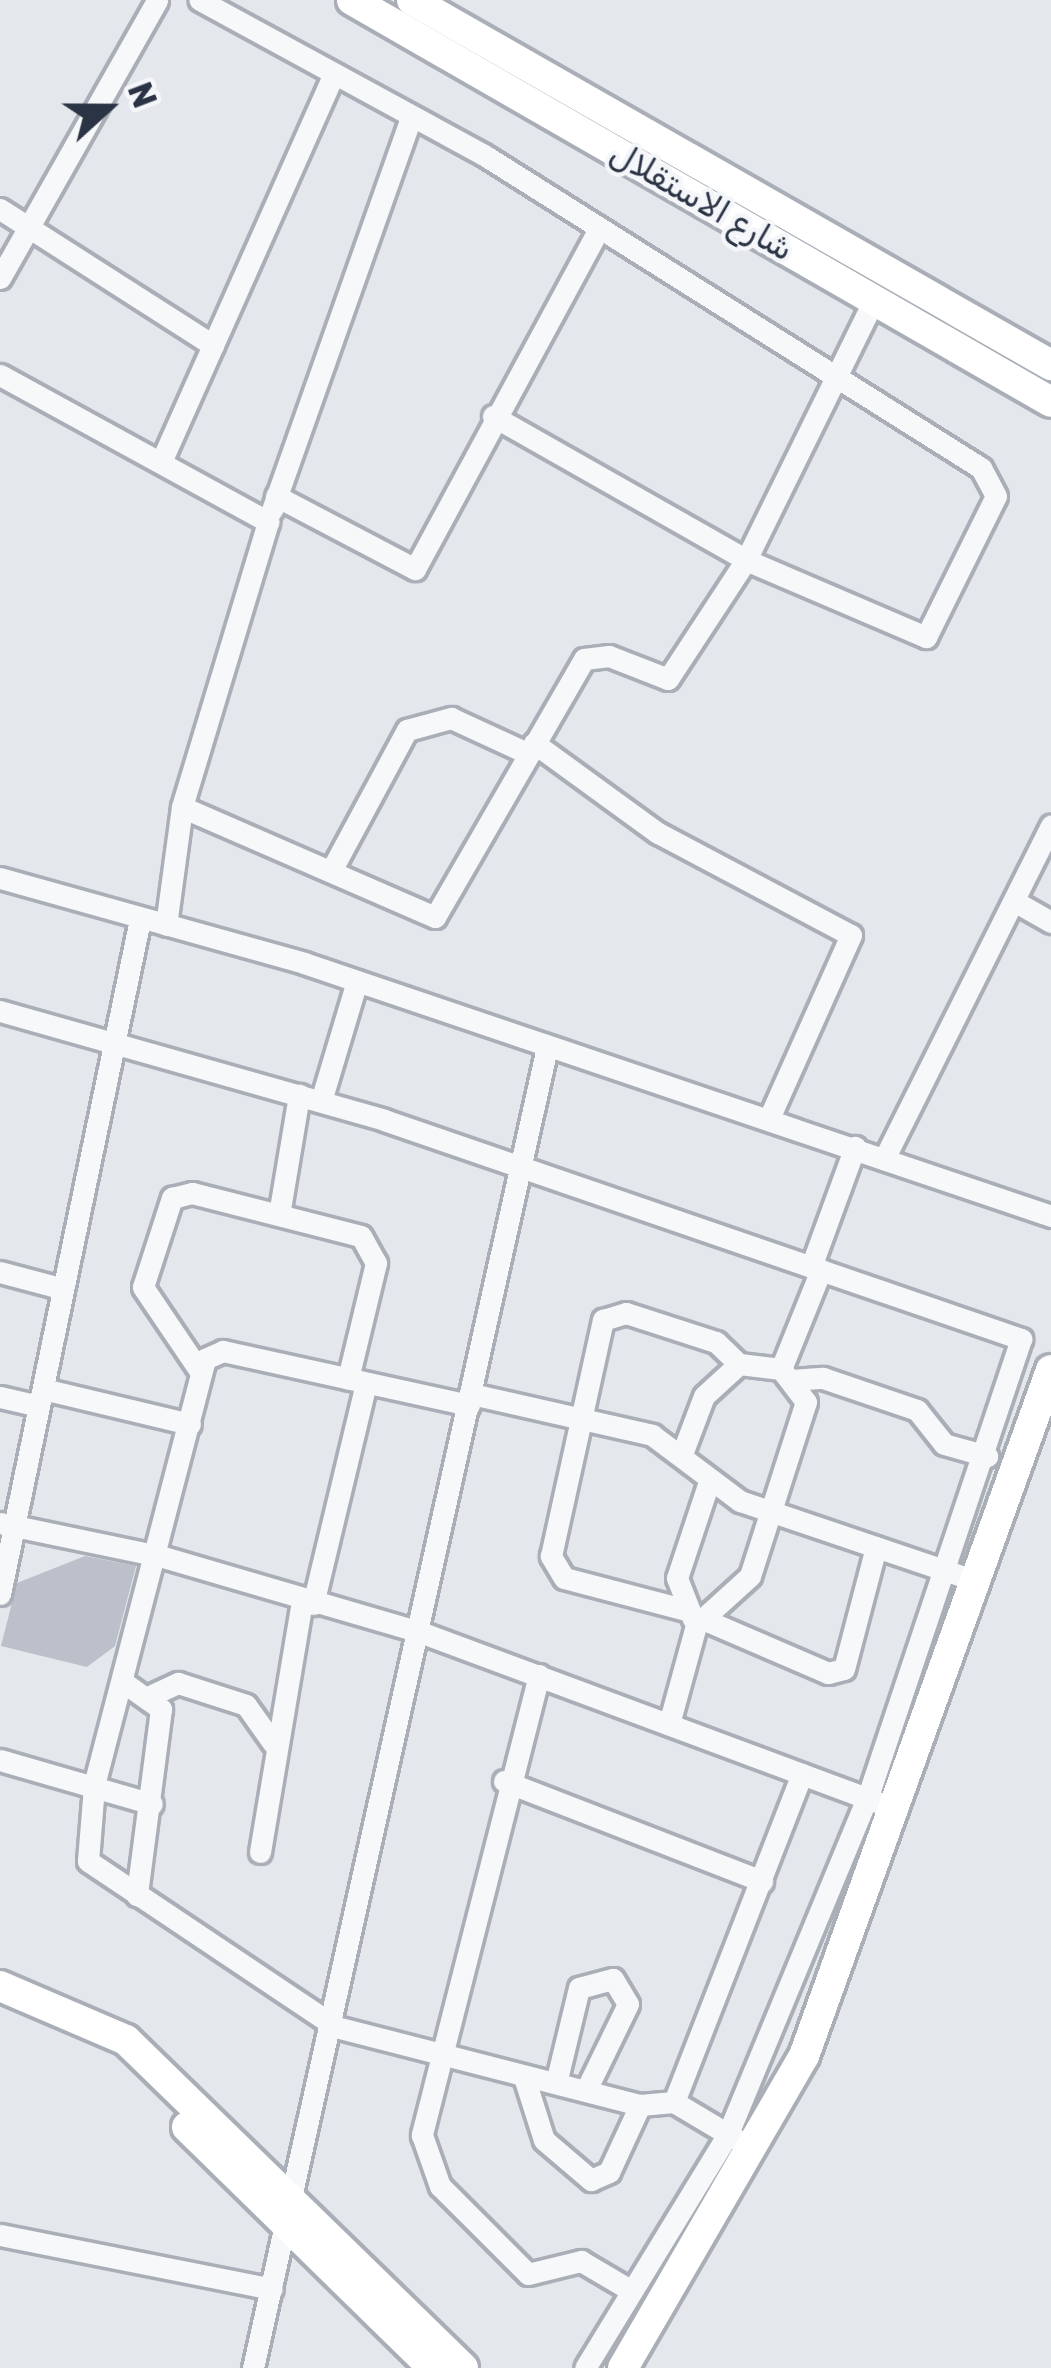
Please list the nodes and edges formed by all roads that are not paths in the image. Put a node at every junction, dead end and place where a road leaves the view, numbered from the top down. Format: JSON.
{"nodes":[{"id":1,"x":157,"y":0,"type":"edge"},
{"id":2,"x":200,"y":0,"type":"edge"},
{"id":3,"x":352,"y":0,"type":"edge"},
{"id":4,"x":412,"y":0,"type":"edge"},
{"id":5,"x":332,"y":78,"type":"junction"},
{"id":6,"x":411,"y":118,"type":"junction"},
{"id":7,"x":0,"y":209,"type":"edge"},
{"id":8,"x":31,"y":228,"type":"junction"},
{"id":9,"x":597,"y":233,"type":"junction"},
{"id":10,"x":0,"y":278,"type":"edge"},
{"id":11,"x":874,"y":299,"type":"junction"},
{"id":12,"x":213,"y":345,"type":"junction"},
{"id":13,"x":1051,"y":365,"type":"edge"},
{"id":14,"x":0,"y":375,"type":"edge"},
{"id":15,"x":837,"y":377,"type":"junction"},
{"id":16,"x":1051,"y":402,"type":"edge"},
{"id":17,"x":494,"y":416,"type":"junction"},
{"id":18,"x":161,"y":463,"type":"junction"},
{"id":19,"x":276,"y":496,"type":"junction"},
{"id":20,"x":268,"y":521,"type":"junction"},
{"id":21,"x":746,"y":560,"type":"junction"},
{"id":22,"x":531,"y":748,"type":"junction"},
{"id":23,"x":182,"y":807,"type":"junction"},
{"id":24,"x":1051,"y":826,"type":"edge"},
{"id":25,"x":332,"y":869,"type":"junction"},
{"id":26,"x":0,"y":878,"type":"edge"},
{"id":27,"x":1014,"y":901,"type":"junction"},
{"id":28,"x":140,"y":919,"type":"junction"},
{"id":29,"x":1051,"y":922,"type":"edge"},
{"id":30,"x":166,"y":925,"type":"junction"},
{"id":31,"x":357,"y":981,"type":"junction"},
{"id":32,"x":0,"y":1011,"type":"edge"},
{"id":33,"x":109,"y":1040,"type":"junction"},
{"id":34,"x":547,"y":1047,"type":"junction"},
{"id":35,"x":299,"y":1095,"type":"junction"},
{"id":36,"x":322,"y":1101,"type":"junction"},
{"id":37,"x":769,"y":1118,"type":"junction"},
{"id":38,"x":855,"y":1148,"type":"junction"},
{"id":39,"x":884,"y":1159,"type":"junction"},
{"id":40,"x":521,"y":1168,"type":"junction"},
{"id":41,"x":279,"y":1215,"type":"junction"},
{"id":42,"x":1051,"y":1216,"type":"edge"},
{"id":43,"x":816,"y":1268,"type":"junction"},
{"id":44,"x":0,"y":1272,"type":"edge"},
{"id":45,"x":56,"y":1287,"type":"junction"},
{"id":46,"x":739,"y":1364,"type":"junction"},
{"id":47,"x":1051,"y":1370,"type":"edge"},
{"id":48,"x":201,"y":1373,"type":"junction"},
{"id":49,"x":786,"y":1375,"type":"junction"},
{"id":50,"x":357,"y":1381,"type":"junction"},
{"id":51,"x":0,"y":1397,"type":"edge"},
{"id":52,"x":41,"y":1397,"type":"junction"},
{"id":53,"x":470,"y":1400,"type":"junction"},
{"id":54,"x":579,"y":1418,"type":"junction"},
{"id":55,"x":190,"y":1424,"type":"junction"},
{"id":56,"x":682,"y":1454,"type":"junction"},
{"id":57,"x":987,"y":1456,"type":"junction"},
{"id":58,"x":709,"y":1483,"type":"junction"},
{"id":59,"x":771,"y":1511,"type":"junction"},
{"id":60,"x":6,"y":1525,"type":"edge"},
{"id":61,"x":876,"y":1547,"type":"junction"},
{"id":62,"x":160,"y":1556,"type":"junction"},
{"id":63,"x":962,"y":1576,"type":"junction"},
{"id":64,"x":0,"y":1594,"type":"edge"},
{"id":65,"x":308,"y":1602,"type":"junction"},
{"id":66,"x":697,"y":1618,"type":"junction"},
{"id":67,"x":419,"y":1633,"type":"junction"},
{"id":68,"x":539,"y":1675,"type":"junction"},
{"id":69,"x":123,"y":1682,"type":"junction"},
{"id":70,"x":152,"y":1695,"type":"junction"},
{"id":71,"x":669,"y":1724,"type":"junction"},
{"id":72,"x":273,"y":1743,"type":"junction"},
{"id":73,"x":0,"y":1760,"type":"edge"},
{"id":74,"x":802,"y":1774,"type":"junction"},
{"id":75,"x":504,"y":1781,"type":"junction"},
{"id":76,"x":94,"y":1786,"type":"junction"},
{"id":77,"x":881,"y":1803,"type":"junction"},
{"id":78,"x":152,"y":1804,"type":"junction"},
{"id":79,"x":260,"y":1852,"type":"dead end"},
{"id":80,"x":762,"y":1881,"type":"junction"},
{"id":81,"x":137,"y":1894,"type":"junction"},
{"id":82,"x":0,"y":1986,"type":"edge"},
{"id":83,"x":0,"y":2008,"type":"edge"},
{"id":84,"x":336,"y":2027,"type":"junction"},
{"id":85,"x":438,"y":2050,"type":"junction"},
{"id":86,"x":524,"y":2077,"type":"junction"},
{"id":87,"x":556,"y":2084,"type":"junction"},
{"id":88,"x":586,"y":2090,"type":"junction"},
{"id":89,"x":674,"y":2102,"type":"junction"},
{"id":90,"x":640,"y":2105,"type":"junction"},
{"id":91,"x":741,"y":2142,"type":"junction"},
{"id":92,"x":288,"y":2216,"type":"junction"},
{"id":93,"x":0,"y":2235,"type":"edge"},
{"id":94,"x":272,"y":2289,"type":"junction"},
{"id":95,"x":632,"y":2291,"type":"junction"},
{"id":96,"x":253,"y":2368,"type":"edge"},
{"id":97,"x":433,"y":2368,"type":"edge"},
{"id":98,"x":463,"y":2368,"type":"edge"},
{"id":99,"x":585,"y":2368,"type":"edge"},
{"id":100,"x":623,"y":2368,"type":"edge"}],
"edges":[{"from":1,"to":8,"type":"street"},
{"from":2,"to":5,"type":"street"},
{"from":3,"to":11,"type":"street","name":"شارع الاستقلال"},
{"from":4,"to":13,"type":"street","name":"شارع الاستقلال"},
{"from":5,"to":6,"type":"street"},
{"from":5,"to":12,"type":"street"},
{"from":6,"to":9,"type":"street"},
{"from":6,"to":19,"type":"street"},
{"from":7,"to":8,"type":"street"},
{"from":8,"to":10,"type":"street"},
{"from":8,"to":12,"type":"street"},
{"from":9,"to":15,"type":"street"},
{"from":9,"to":17,"type":"street"},
{"from":11,"to":15,"type":"street"},
{"from":11,"to":16,"type":"street","name":"شارع الاستقلال"},
{"from":12,"to":18,"type":"street"},
{"from":14,"to":18,"type":"street"},
{"from":15,"to":21,"type":"street"},
{"from":15,"to":21,"type":"street"},
{"from":17,"to":19,"type":"street"},
{"from":17,"to":21,"type":"street"},
{"from":18,"to":20,"type":"street"},
{"from":19,"to":20,"type":"street"},
{"from":20,"to":23,"type":"street"},
{"from":21,"to":22,"type":"street"},
{"from":22,"to":25,"type":"street"},
{"from":22,"to":25,"type":"street"},
{"from":22,"to":37,"type":"street"},
{"from":23,"to":25,"type":"street"},
{"from":23,"to":30,"type":"street"},
{"from":24,"to":27,"type":"street"},
{"from":26,"to":28,"type":"street"},
{"from":27,"to":29,"type":"street"},
{"from":27,"to":39,"type":"street"},
{"from":28,"to":30,"type":"street"},
{"from":28,"to":33,"type":"street"},
{"from":30,"to":31,"type":"street"},
{"from":31,"to":34,"type":"street"},
{"from":31,"to":36,"type":"street"},
{"from":32,"to":33,"type":"street"},
{"from":33,"to":35,"type":"street"},
{"from":33,"to":45,"type":"street"},
{"from":34,"to":37,"type":"street"},
{"from":34,"to":40,"type":"street"},
{"from":35,"to":36,"type":"street"},
{"from":35,"to":41,"type":"street"},
{"from":36,"to":40,"type":"street"},
{"from":37,"to":38,"type":"street"},
{"from":38,"to":39,"type":"street"},
{"from":38,"to":43,"type":"street"},
{"from":39,"to":42,"type":"street"},
{"from":40,"to":43,"type":"street"},
{"from":40,"to":53,"type":"street"},
{"from":41,"to":48,"type":"street"},
{"from":41,"to":50,"type":"street"},
{"from":43,"to":49,"type":"street"},
{"from":43,"to":57,"type":"street"},
{"from":44,"to":45,"type":"street"},
{"from":45,"to":52,"type":"street"},
{"from":46,"to":49,"type":"street"},
{"from":46,"to":54,"type":"street"},
{"from":46,"to":56,"type":"street"},
{"from":47,"to":63,"type":"street"},
{"from":48,"to":50,"type":"street"},
{"from":48,"to":55,"type":"street"},
{"from":49,"to":57,"type":"street"},
{"from":49,"to":59,"type":"street"},
{"from":50,"to":53,"type":"street"},
{"from":50,"to":65,"type":"street"},
{"from":51,"to":52,"type":"street"},
{"from":52,"to":55,"type":"street"},
{"from":52,"to":60,"type":"street"},
{"from":53,"to":54,"type":"street"},
{"from":53,"to":67,"type":"street"},
{"from":54,"to":56,"type":"street"},
{"from":54,"to":66,"type":"street"},
{"from":55,"to":62,"type":"street"},
{"from":56,"to":58,"type":"street"},
{"from":57,"to":63,"type":"street"},
{"from":58,"to":59,"type":"street"},
{"from":58,"to":66,"type":"street"},
{"from":59,"to":61,"type":"street"},
{"from":59,"to":66,"type":"street"},
{"from":60,"to":62,"type":"street"},
{"from":60,"to":64,"type":"street"},
{"from":61,"to":63,"type":"street"},
{"from":61,"to":66,"type":"street"},
{"from":62,"to":65,"type":"street"},
{"from":62,"to":69,"type":"street"},
{"from":63,"to":77,"type":"street"},
{"from":65,"to":67,"type":"street"},
{"from":65,"to":72,"type":"street"},
{"from":66,"to":71,"type":"street"},
{"from":67,"to":68,"type":"street"},
{"from":67,"to":84,"type":"street"},
{"from":68,"to":71,"type":"street"},
{"from":68,"to":75,"type":"street"},
{"from":69,"to":70,"type":"street"},
{"from":69,"to":76,"type":"street"},
{"from":70,"to":72,"type":"street"},
{"from":70,"to":78,"type":"street"},
{"from":71,"to":74,"type":"street"},
{"from":72,"to":79,"type":"street"},
{"from":73,"to":76,"type":"street"},
{"from":74,"to":77,"type":"street"},
{"from":74,"to":80,"type":"street"},
{"from":75,"to":80,"type":"street"},
{"from":75,"to":85,"type":"street"},
{"from":76,"to":78,"type":"street"},
{"from":76,"to":81,"type":"street"},
{"from":77,"to":91,"type":"street"},
{"from":78,"to":81,"type":"street"},
{"from":80,"to":89,"type":"street"},
{"from":81,"to":84,"type":"street"},
{"from":82,"to":92,"type":"street"},
{"from":83,"to":92,"type":"street"},
{"from":84,"to":85,"type":"street"},
{"from":84,"to":92,"type":"street"},
{"from":85,"to":86,"type":"street"},
{"from":85,"to":95,"type":"street"},
{"from":86,"to":87,"type":"street"},
{"from":86,"to":90,"type":"street"},
{"from":87,"to":88,"type":"street"},
{"from":87,"to":88,"type":"street"},
{"from":88,"to":90,"type":"street"},
{"from":89,"to":90,"type":"street"},
{"from":89,"to":91,"type":"street"},
{"from":91,"to":95,"type":"street"},
{"from":91,"to":100,"type":"street"},
{"from":92,"to":94,"type":"street"},
{"from":92,"to":97,"type":"street"},
{"from":92,"to":98,"type":"street"},
{"from":93,"to":94,"type":"street"},
{"from":94,"to":96,"type":"street"},
{"from":95,"to":99,"type":"street"}]}
